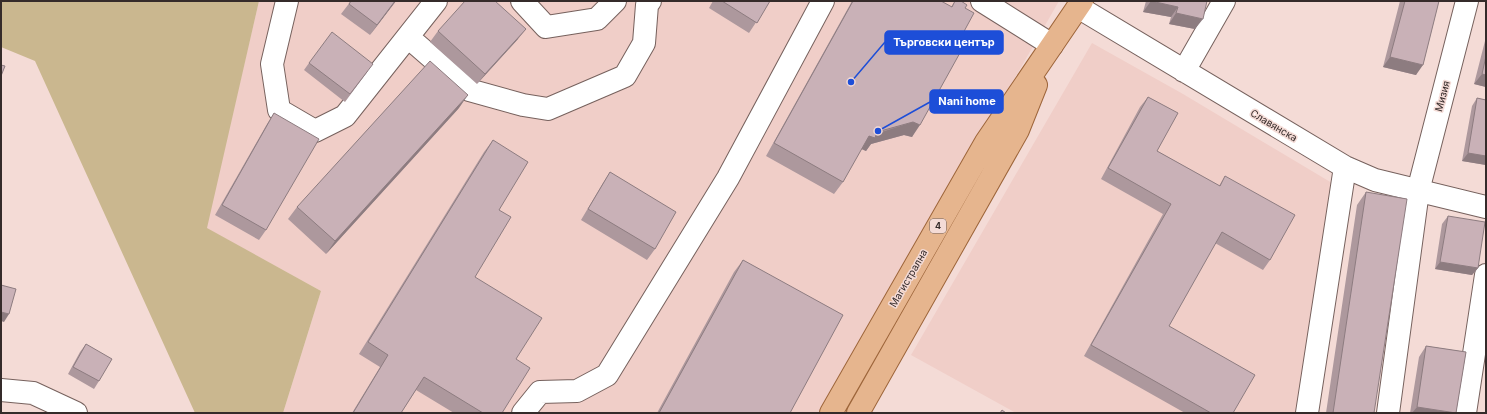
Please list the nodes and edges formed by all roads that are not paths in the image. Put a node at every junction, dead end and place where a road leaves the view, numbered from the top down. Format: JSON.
{"nodes":[{"id":1,"x":287,"y":1,"type":"edge"},
{"id":2,"x":436,"y":1,"type":"edge"},
{"id":3,"x":522,"y":1,"type":"edge"},
{"id":4,"x":615,"y":1,"type":"edge"},
{"id":5,"x":650,"y":1,"type":"edge"},
{"id":6,"x":823,"y":1,"type":"edge"},
{"id":7,"x":982,"y":1,"type":"edge"},
{"id":8,"x":1224,"y":1,"type":"edge"},
{"id":9,"x":1467,"y":1,"type":"edge"},
{"id":10,"x":1080,"y":4,"type":"edge"},
{"id":11,"x":408,"y":37,"type":"junction"},
{"id":12,"x":1052,"y":45,"type":"junction"},
{"id":13,"x":1184,"y":71,"type":"junction"},
{"id":14,"x":1345,"y":167,"type":"junction"},
{"id":15,"x":1418,"y":191,"type":"junction"},
{"id":16,"x":1486,"y":207,"type":"edge"},
{"id":17,"x":1486,"y":275,"type":"edge"},
{"id":18,"x":1,"y":390,"type":"edge"},
{"id":19,"x":76,"y":413,"type":"edge"},
{"id":20,"x":523,"y":413,"type":"edge"},
{"id":21,"x":831,"y":413,"type":"edge"},
{"id":22,"x":858,"y":413,"type":"edge"},
{"id":23,"x":1307,"y":413,"type":"edge"},
{"id":24,"x":1388,"y":413,"type":"edge"},
{"id":25,"x":1465,"y":413,"type":"edge"}],
"edges":[{"from":1,"to":11,"type":"street"},
{"from":2,"to":11,"type":"street"},
{"from":3,"to":4,"type":"street"},
{"from":5,"to":11,"type":"street"},
{"from":6,"to":20,"type":"street"},
{"from":7,"to":12,"type":"street"},
{"from":8,"to":13,"type":"street"},
{"from":9,"to":15,"type":"street","name":"Мизия"},
{"from":10,"to":12,"type":"main road","name":"Магистрална","number":"4"},
{"from":10,"to":13,"type":"street","name":"Славянска"},
{"from":12,"to":21,"type":"main road","name":"Магистрална","number":"4"},
{"from":12,"to":22,"type":"main road","name":"Магистрална","number":"4"},
{"from":13,"to":14,"type":"street","name":"Славянска"},
{"from":14,"to":15,"type":"street","name":"Славянска"},
{"from":14,"to":23,"type":"street"},
{"from":15,"to":16,"type":"street","name":"Славянска"},
{"from":15,"to":24,"type":"street","name":"Мизия"},
{"from":17,"to":25,"type":"street"},
{"from":18,"to":19,"type":"street"}]}
